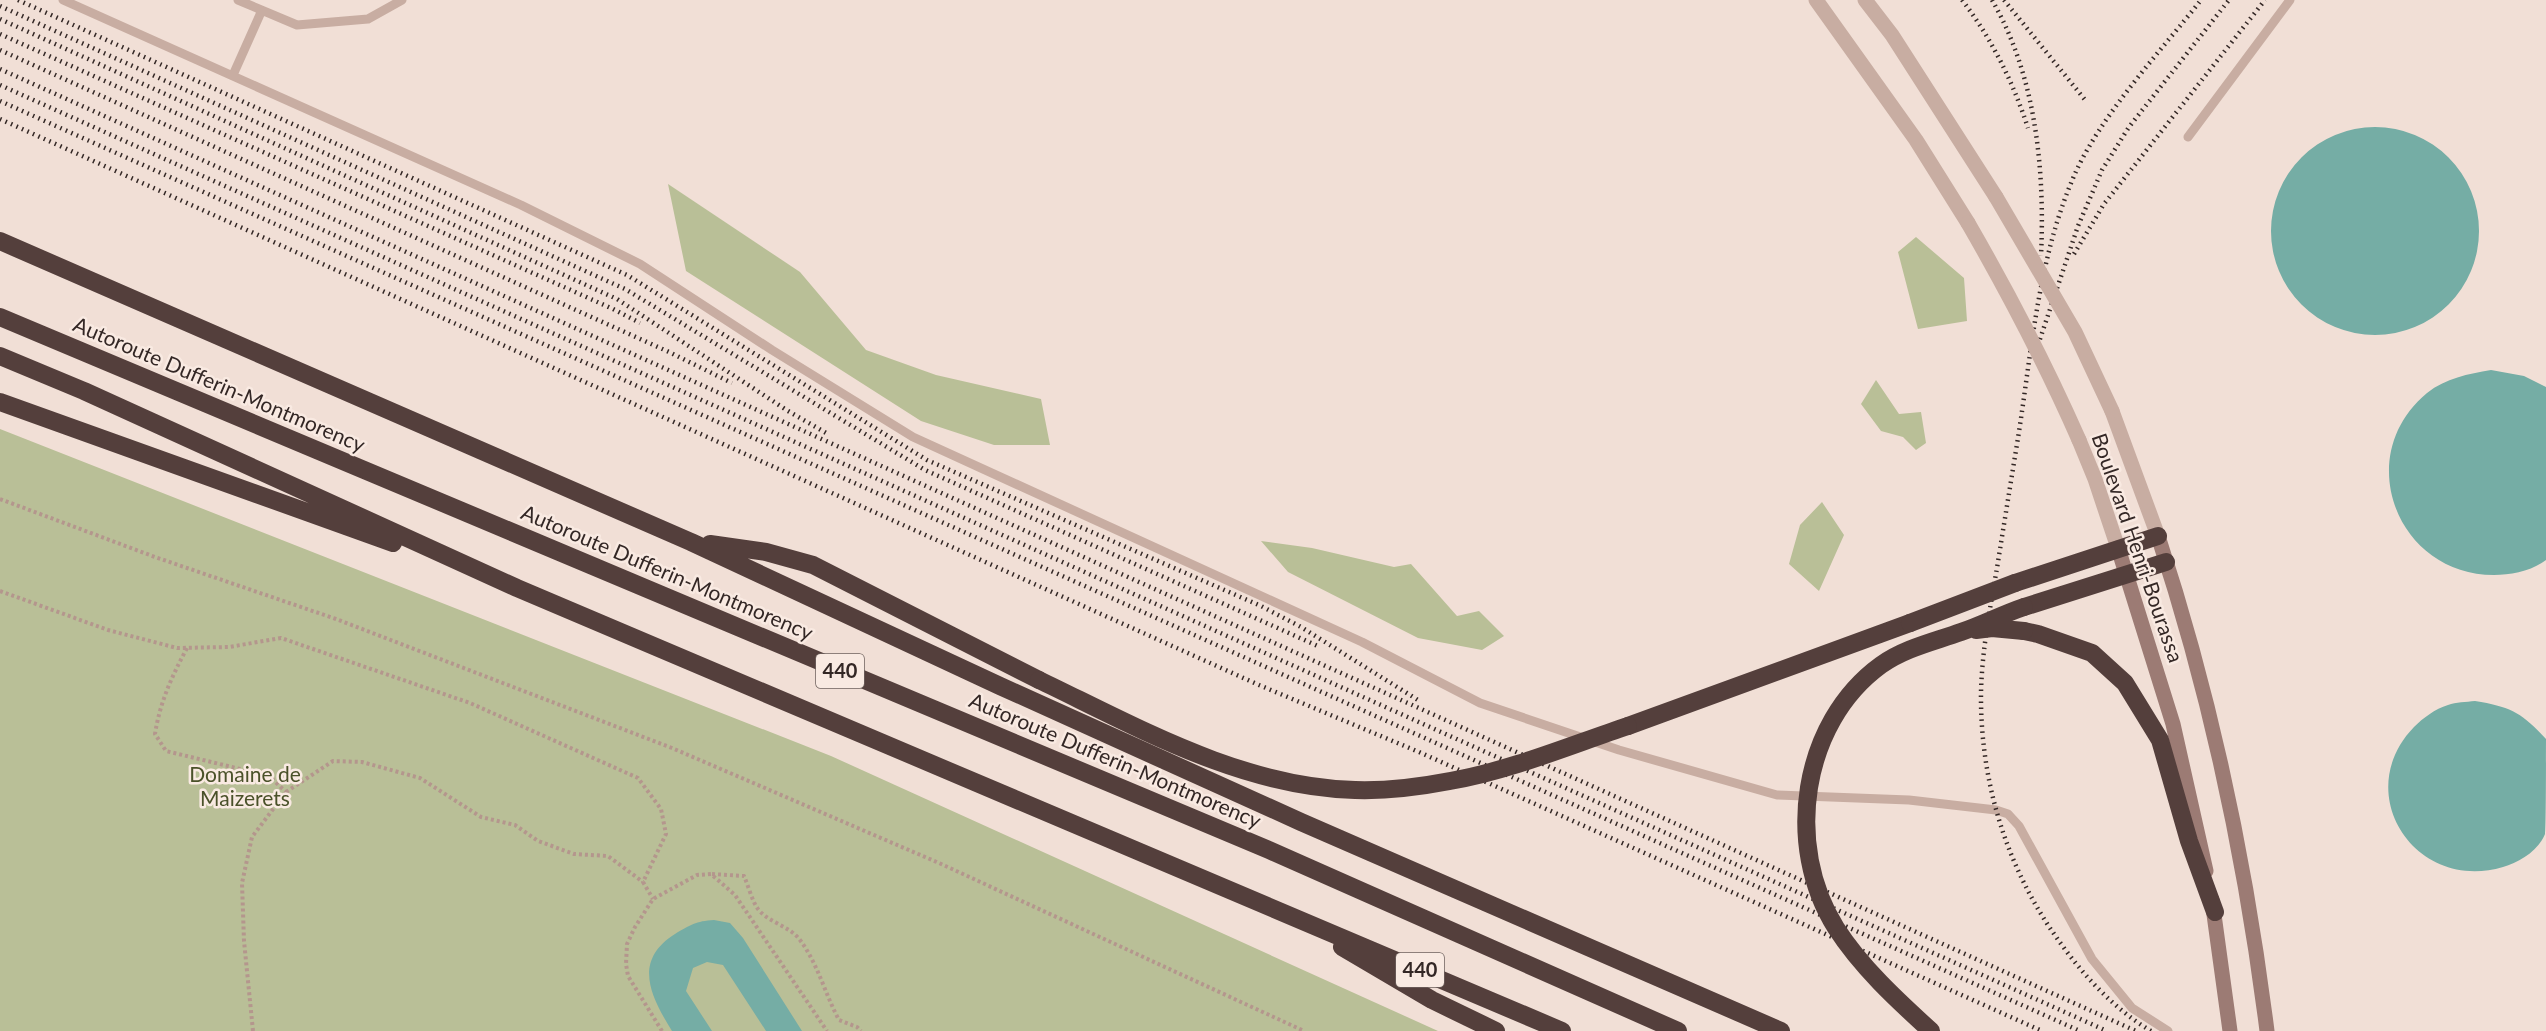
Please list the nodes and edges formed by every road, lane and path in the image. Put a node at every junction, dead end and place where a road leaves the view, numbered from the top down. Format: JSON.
{"nodes":[{"id":1,"x":63,"y":0,"type":"edge"},
{"id":2,"x":237,"y":0,"type":"edge"},
{"id":3,"x":402,"y":0,"type":"edge"},
{"id":4,"x":1816,"y":0,"type":"edge"},
{"id":5,"x":1865,"y":0,"type":"edge"},
{"id":6,"x":2290,"y":0,"type":"edge"},
{"id":7,"x":262,"y":10,"type":"junction"},
{"id":8,"x":232,"y":75,"type":"junction"},
{"id":9,"x":2188,"y":137,"type":"dead end"},
{"id":10,"x":0,"y":241,"type":"edge"},
{"id":11,"x":0,"y":317,"type":"edge"},
{"id":12,"x":0,"y":356,"type":"edge"},
{"id":13,"x":0,"y":402,"type":"edge"},
{"id":14,"x":0,"y":499,"type":"edge"},
{"id":15,"x":2158,"y":536,"type":"junction"},
{"id":16,"x":691,"y":542,"type":"junction"},
{"id":17,"x":2118,"y":548,"type":"junction"},
{"id":18,"x":2166,"y":562,"type":"junction"},
{"id":19,"x":2126,"y":573,"type":"junction"},
{"id":20,"x":517,"y":588,"type":"junction"},
{"id":21,"x":0,"y":591,"type":"edge"},
{"id":22,"x":1962,"y":632,"type":"junction"},
{"id":23,"x":187,"y":648,"type":"junction"},
{"id":24,"x":286,"y":792,"type":"junction"},
{"id":25,"x":711,"y":874,"type":"junction"},
{"id":26,"x":643,"y":882,"type":"junction"},
{"id":27,"x":653,"y":899,"type":"junction"},
{"id":28,"x":1278,"y":910,"type":"junction"},
{"id":29,"x":2215,"y":912,"type":"junction"},
{"id":30,"x":253,"y":1031,"type":"edge"},
{"id":31,"x":662,"y":1031,"type":"edge"},
{"id":32,"x":827,"y":1031,"type":"edge"},
{"id":33,"x":861,"y":1031,"type":"edge"},
{"id":34,"x":1304,"y":1031,"type":"edge"},
{"id":35,"x":1496,"y":1031,"type":"edge"},
{"id":36,"x":1562,"y":1031,"type":"edge"},
{"id":37,"x":1678,"y":1031,"type":"edge"},
{"id":38,"x":1781,"y":1031,"type":"edge"},
{"id":39,"x":1931,"y":1031,"type":"edge"},
{"id":40,"x":2168,"y":1031,"type":"edge"},
{"id":41,"x":2230,"y":1031,"type":"edge"},
{"id":42,"x":2267,"y":1031,"type":"edge"}],
"edges":[{"from":1,"to":8,"type":"lane"},
{"from":2,"to":7,"type":"lane"},
{"from":3,"to":7,"type":"lane"},
{"from":4,"to":17,"type":"street","name":"Boulevard Henri-Bourassa","bridge":true},
{"from":5,"to":15,"type":"street","name":"Boulevard Henri-Bourassa","bridge":true},
{"from":6,"to":9,"type":"lane"},
{"from":7,"to":8,"type":"lane"},
{"from":8,"to":40,"type":"lane"},
{"from":10,"to":16,"type":"highway"},
{"from":11,"to":37,"type":"highway","name":"Autoroute Dufferin-Montmorency","number":"440"},
{"from":12,"to":20,"type":"highway","number":"440"},
{"from":13,"to":20,"type":"highway"},
{"from":14,"to":34,"type":"path"},
{"from":15,"to":17,"type":"highway"},
{"from":15,"to":18,"type":"main road","name":"Boulevard Henri-Bourassa"},
{"from":16,"to":17,"type":"highway","bridge":true},
{"from":16,"to":38,"type":"highway"},
{"from":17,"to":19,"type":"main road","name":"Boulevard Henri-Bourassa"},
{"from":18,"to":19,"type":"highway"},
{"from":18,"to":42,"type":"main road","name":"Boulevard Henri-Bourassa"},
{"from":19,"to":22,"type":"highway","bridge":true},
{"from":19,"to":29,"type":"main road","name":"Boulevard Henri-Bourassa"},
{"from":20,"to":28,"type":"highway","number":"440"},
{"from":21,"to":23,"type":"path"},
{"from":22,"to":29,"type":"highway","bridge":true},
{"from":22,"to":39,"type":"highway","bridge":true},
{"from":23,"to":24,"type":"path"},
{"from":23,"to":26,"type":"path"},
{"from":24,"to":26,"type":"path"},
{"from":24,"to":30,"type":"path"},
{"from":25,"to":27,"type":"path"},
{"from":25,"to":32,"type":"path"},
{"from":25,"to":33,"type":"path"},
{"from":26,"to":27,"type":"path"},
{"from":27,"to":31,"type":"path"},
{"from":28,"to":35,"type":"highway"},
{"from":28,"to":36,"type":"highway","number":"440"},
{"from":29,"to":41,"type":"main road","name":"Boulevard Henri-Bourassa"}]}
